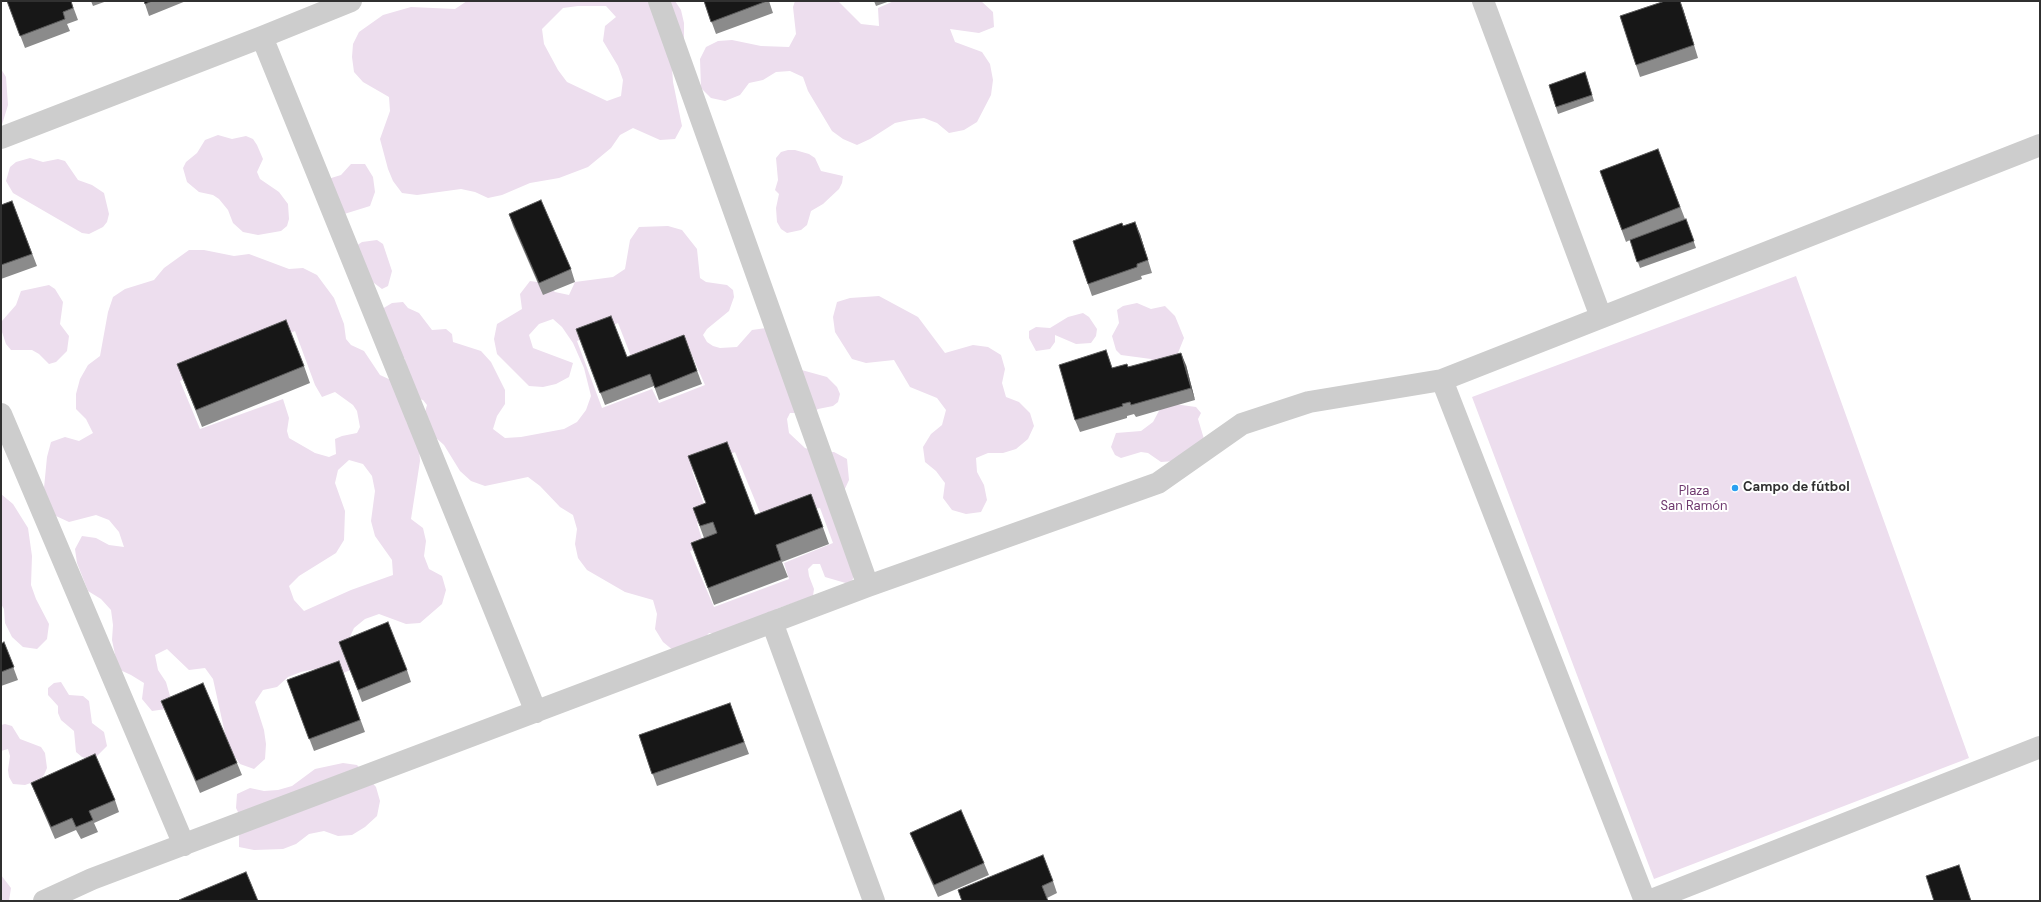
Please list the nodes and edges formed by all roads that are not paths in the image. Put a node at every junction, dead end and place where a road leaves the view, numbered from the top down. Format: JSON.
{"nodes":[{"id":1,"x":351,"y":1,"type":"edge"},
{"id":2,"x":659,"y":1,"type":"edge"},
{"id":3,"x":1483,"y":1,"type":"edge"},
{"id":4,"x":262,"y":37,"type":"junction"},
{"id":5,"x":1,"y":138,"type":"edge"},
{"id":6,"x":2040,"y":145,"type":"edge"},
{"id":7,"x":1601,"y":317,"type":"junction"},
{"id":8,"x":1442,"y":380,"type":"junction"},
{"id":9,"x":1,"y":414,"type":"edge"},
{"id":10,"x":868,"y":586,"type":"junction"},
{"id":11,"x":772,"y":622,"type":"junction"},
{"id":12,"x":536,"y":712,"type":"junction"},
{"id":13,"x":2040,"y":747,"type":"edge"},
{"id":14,"x":184,"y":845,"type":"junction"},
{"id":15,"x":44,"y":901,"type":"edge"},
{"id":16,"x":874,"y":901,"type":"edge"},
{"id":17,"x":1645,"y":901,"type":"edge"},
{"id":18,"x":1649,"y":901,"type":"edge"}],
"edges":[{"from":1,"to":4,"type":"street"},
{"from":2,"to":10,"type":"street"},
{"from":3,"to":7,"type":"street"},
{"from":4,"to":5,"type":"street"},
{"from":4,"to":12,"type":"street"},
{"from":6,"to":7,"type":"street"},
{"from":7,"to":8,"type":"street"},
{"from":8,"to":10,"type":"street"},
{"from":8,"to":17,"type":"street"},
{"from":9,"to":14,"type":"street"},
{"from":10,"to":11,"type":"street"},
{"from":11,"to":12,"type":"street"},
{"from":11,"to":16,"type":"street"},
{"from":12,"to":14,"type":"street"},
{"from":13,"to":18,"type":"street"},
{"from":14,"to":15,"type":"street"}]}
